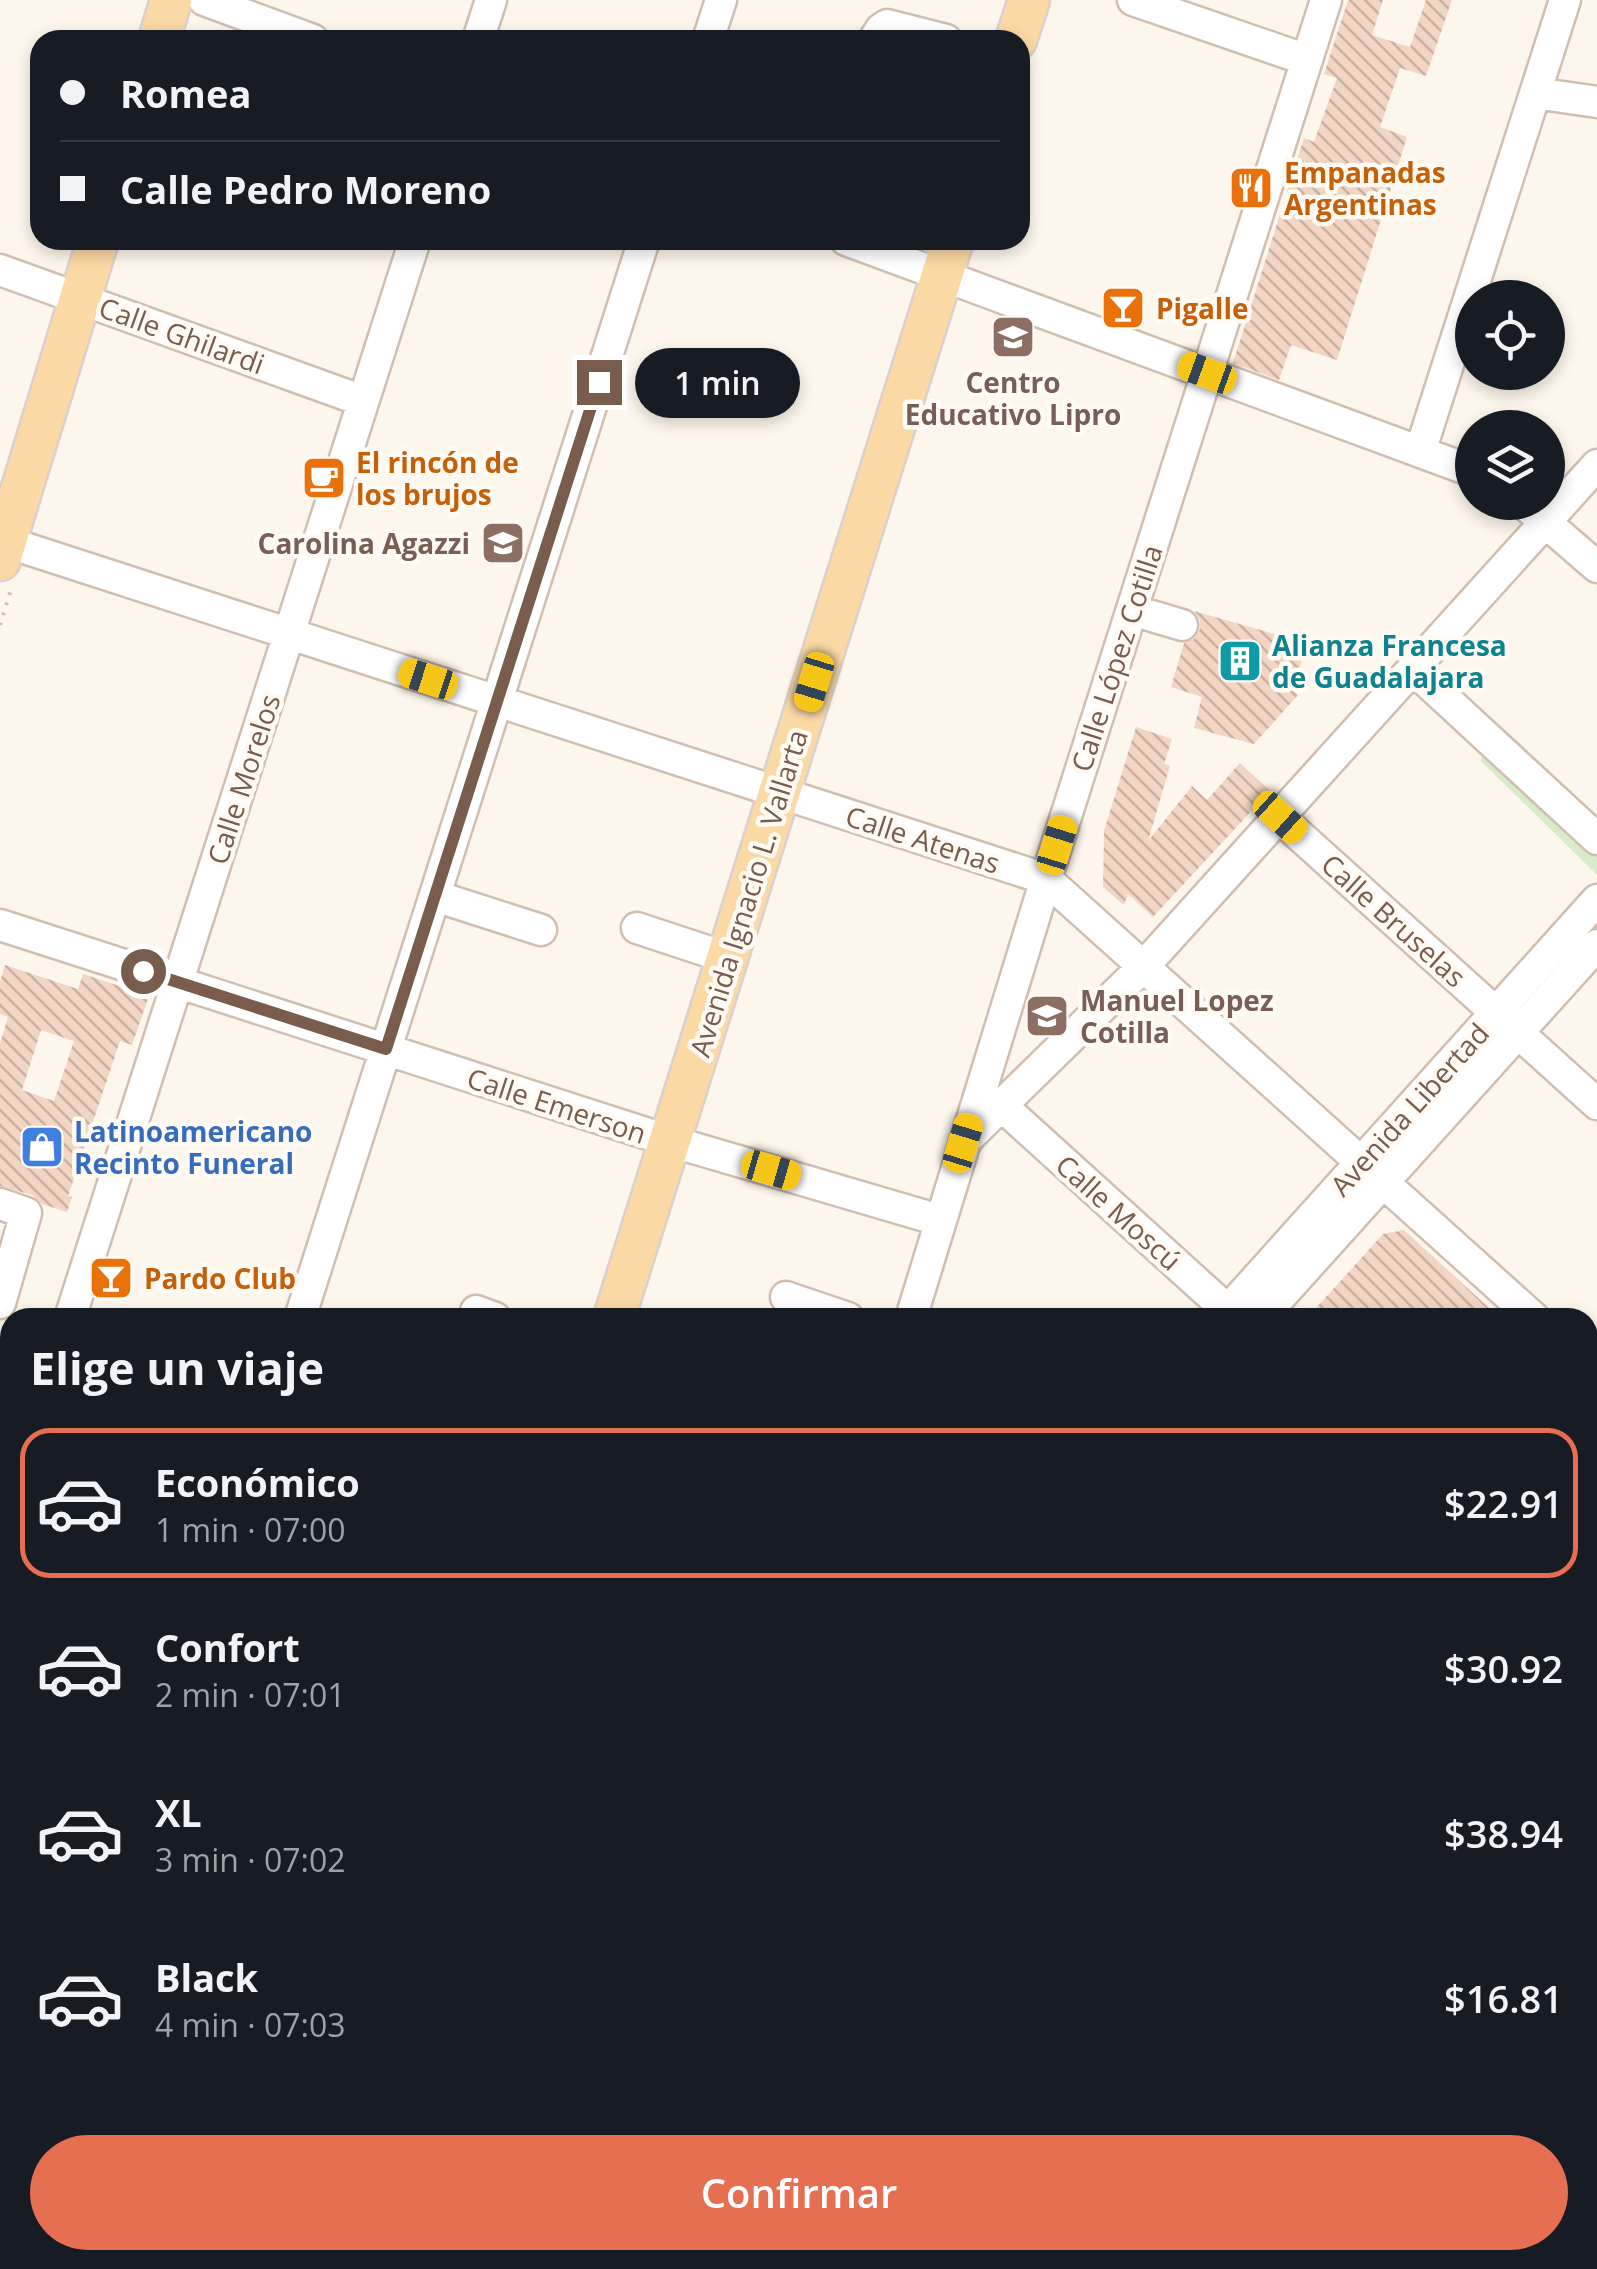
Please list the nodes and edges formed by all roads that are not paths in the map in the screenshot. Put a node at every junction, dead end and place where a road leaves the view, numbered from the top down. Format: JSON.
{"nodes":[{"id":1,"x":171,"y":0,"type":"edge"},
{"id":2,"x":204,"y":0,"type":"edge"},
{"id":3,"x":491,"y":0,"type":"edge"},
{"id":4,"x":721,"y":0,"type":"edge"},
{"id":5,"x":1029,"y":0,"type":"edge"},
{"id":6,"x":1133,"y":0,"type":"edge"},
{"id":7,"x":1326,"y":0,"type":"edge"},
{"id":8,"x":1565,"y":0,"type":"edge"},
{"id":9,"x":161,"y":30,"type":"edge"},
{"id":10,"x":286,"y":30,"type":"edge"},
{"id":11,"x":481,"y":30,"type":"edge"},
{"id":12,"x":711,"y":30,"type":"edge"},
{"id":13,"x":879,"y":30,"type":"edge"},
{"id":14,"x":907,"y":30,"type":"edge"},
{"id":15,"x":1019,"y":30,"type":"edge"},
{"id":16,"x":1307,"y":60,"type":"junction"},
{"id":17,"x":1535,"y":94,"type":"junction"},
{"id":18,"x":1597,"y":102,"type":"edge"},
{"id":19,"x":95,"y":250,"type":"edge"},
{"id":20,"x":411,"y":250,"type":"edge"},
{"id":21,"x":641,"y":250,"type":"edge"},
{"id":22,"x":903,"y":250,"type":"edge"},
{"id":23,"x":948,"y":258,"type":"edge"},
{"id":24,"x":0,"y":270,"type":"edge"},
{"id":25,"x":80,"y":298,"type":"junction"},
{"id":26,"x":1207,"y":373,"type":"junction"},
{"id":27,"x":363,"y":401,"type":"junction"},
{"id":28,"x":1420,"y":452,"type":"junction"},
{"id":29,"x":1455,"y":465,"type":"edge"},
{"id":30,"x":1597,"y":466,"type":"edge"},
{"id":31,"x":1544,"y":520,"type":"edge"},
{"id":32,"x":1547,"y":522,"type":"junction"},
{"id":33,"x":2,"y":547,"type":"edge"},
{"id":34,"x":1597,"y":567,"type":"edge"},
{"id":35,"x":1132,"y":610,"type":"junction"},
{"id":36,"x":1182,"y":624,"type":"dead end"},
{"id":37,"x":289,"y":634,"type":"junction"},
{"id":38,"x":1414,"y":670,"type":"junction"},
{"id":39,"x":497,"y":701,"type":"junction"},
{"id":40,"x":780,"y":792,"type":"junction"},
{"id":41,"x":1280,"y":817,"type":"junction"},
{"id":42,"x":1597,"y":839,"type":"edge"},
{"id":43,"x":1046,"y":879,"type":"junction"},
{"id":44,"x":435,"y":896,"type":"junction"},
{"id":45,"x":1597,"y":900,"type":"edge"},
{"id":46,"x":637,"y":928,"type":"dead end"},
{"id":47,"x":541,"y":930,"type":"dead end"},
{"id":48,"x":2,"y":932,"type":"edge"},
{"id":49,"x":1597,"y":945,"type":"edge"},
{"id":50,"x":728,"y":958,"type":"junction"},
{"id":51,"x":1144,"y":966,"type":"junction"},
{"id":52,"x":178,"y":982,"type":"junction"},
{"id":53,"x":1507,"y":1022,"type":"junction"},
{"id":54,"x":386,"y":1049,"type":"junction"},
{"id":55,"x":1597,"y":1104,"type":"edge"},
{"id":56,"x":1002,"y":1106,"type":"junction"},
{"id":57,"x":670,"y":1141,"type":"junction"},
{"id":58,"x":963,"y":1143,"type":"junction"},
{"id":59,"x":1372,"y":1172,"type":"junction"},
{"id":60,"x":0,"y":1204,"type":"edge"},
{"id":61,"x":939,"y":1220,"type":"junction"},
{"id":62,"x":6,"y":1260,"type":"edge"},
{"id":63,"x":786,"y":1297,"type":"dead end"},
{"id":64,"x":0,"y":1303,"type":"edge"},
{"id":65,"x":73,"y":1308,"type":"edge"},
{"id":66,"x":303,"y":1308,"type":"edge"},
{"id":67,"x":617,"y":1308,"type":"edge"},
{"id":68,"x":818,"y":1308,"type":"edge"},
{"id":69,"x":923,"y":1308,"type":"edge"},
{"id":70,"x":1220,"y":1308,"type":"edge"},
{"id":71,"x":1235,"y":1308,"type":"edge"},
{"id":72,"x":1270,"y":1308,"type":"edge"},
{"id":73,"x":1523,"y":1308,"type":"edge"}],
"edges":[{"from":1,"to":9,"type":"main road"},
{"from":2,"to":10,"type":"street"},
{"from":3,"to":11,"type":"street"},
{"from":4,"to":12,"type":"street"},
{"from":5,"to":15,"type":"main road"},
{"from":6,"to":16,"type":"street"},
{"from":7,"to":16,"type":"street","name":"Calle López Cotilla"},
{"from":8,"to":17,"type":"street"},
{"from":13,"to":14,"type":"street"},
{"from":16,"to":26,"type":"street","name":"Calle López Cotilla"},
{"from":17,"to":18,"type":"street"},
{"from":17,"to":28,"type":"street"},
{"from":19,"to":25,"type":"main road"},
{"from":20,"to":27,"type":"street","name":"Calle Morelos"},
{"from":21,"to":39,"type":"street"},
{"from":22,"to":23,"type":"street"},
{"from":23,"to":26,"type":"street"},
{"from":23,"to":40,"type":"main road","name":"Avenida Ignacio L. Vallarta"},
{"from":24,"to":25,"type":"street","name":"Calle Ghilardi"},
{"from":25,"to":27,"type":"street","name":"Calle Ghilardi"},
{"from":25,"to":33,"type":"main road"},
{"from":26,"to":28,"type":"street"},
{"from":26,"to":35,"type":"street","name":"Calle López Cotilla"},
{"from":27,"to":37,"type":"street","name":"Calle Morelos"},
{"from":28,"to":29,"type":"street"},
{"from":30,"to":32,"type":"street"},
{"from":31,"to":32,"type":"street"},
{"from":32,"to":34,"type":"street"},
{"from":32,"to":38,"type":"street"},
{"from":33,"to":37,"type":"street","name":"Calle Atenas"},
{"from":35,"to":36,"type":"street"},
{"from":35,"to":43,"type":"street","name":"Calle López Cotilla"},
{"from":37,"to":39,"type":"street","name":"Calle Atenas"},
{"from":37,"to":52,"type":"street","name":"Calle Morelos"},
{"from":38,"to":41,"type":"street"},
{"from":38,"to":42,"type":"street"},
{"from":39,"to":40,"type":"street","name":"Calle Atenas"},
{"from":39,"to":44,"type":"street"},
{"from":40,"to":43,"type":"street","name":"Calle Atenas"},
{"from":40,"to":50,"type":"main road","name":"Avenida Ignacio L. Vallarta"},
{"from":41,"to":51,"type":"street"},
{"from":41,"to":53,"type":"street","name":"Calle Bruselas"},
{"from":43,"to":51,"type":"street","name":"Calle Atenas"},
{"from":43,"to":58,"type":"street","name":"Calle López Cotilla"},
{"from":44,"to":47,"type":"street"},
{"from":44,"to":54,"type":"street"},
{"from":45,"to":53,"type":"street","name":"Avenida Libertad"},
{"from":46,"to":50,"type":"street"},
{"from":48,"to":52,"type":"street","name":"Calle Emerson"},
{"from":49,"to":53,"type":"street","name":"Avenida Libertad"},
{"from":50,"to":57,"type":"main road","name":"Avenida Ignacio L. Vallarta"},
{"from":51,"to":56,"type":"street"},
{"from":51,"to":59,"type":"street","name":"Calle Atenas"},
{"from":52,"to":54,"type":"street","name":"Calle Emerson"},
{"from":52,"to":65,"type":"street","name":"Calle Morelos"},
{"from":53,"to":55,"type":"street","name":"Calle Bruselas"},
{"from":53,"to":59,"type":"street","name":"Avenida Libertad"},
{"from":54,"to":57,"type":"street","name":"Calle Emerson"},
{"from":54,"to":66,"type":"street"},
{"from":56,"to":58,"type":"street"},
{"from":56,"to":70,"type":"street","name":"Calle Moscú"},
{"from":57,"to":61,"type":"street","name":"Calle Emerson"},
{"from":57,"to":67,"type":"main road","name":"Avenida Ignacio L. Vallarta"},
{"from":58,"to":61,"type":"street","name":"Calle López Cotilla"},
{"from":59,"to":71,"type":"street","name":"Avenida Libertad"},
{"from":59,"to":72,"type":"street","name":"Avenida Libertad"},
{"from":59,"to":73,"type":"street","name":"Calle Atenas"},
{"from":60,"to":62,"type":"street"},
{"from":61,"to":69,"type":"street","name":"Calle López Cotilla"},
{"from":62,"to":64,"type":"street"},
{"from":63,"to":68,"type":"street"}]}
